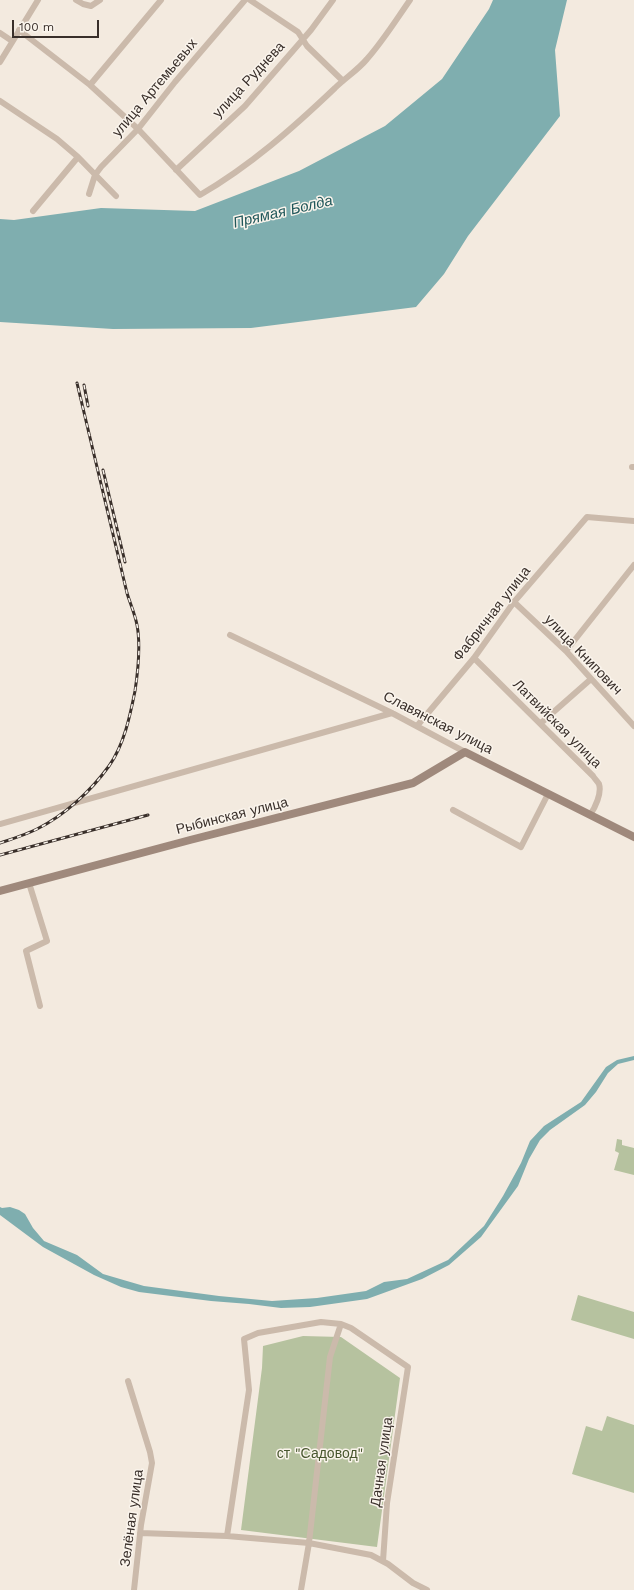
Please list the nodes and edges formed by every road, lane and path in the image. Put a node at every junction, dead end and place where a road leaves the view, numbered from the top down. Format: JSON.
{"nodes":[{"id":1,"x":38,"y":0,"type":"edge"},
{"id":2,"x":76,"y":0,"type":"edge"},
{"id":3,"x":100,"y":0,"type":"edge"},
{"id":4,"x":161,"y":0,"type":"edge"},
{"id":5,"x":245,"y":0,"type":"edge"},
{"id":6,"x":250,"y":0,"type":"edge"},
{"id":7,"x":333,"y":0,"type":"edge"},
{"id":8,"x":410,"y":0,"type":"edge"},
{"id":9,"x":19,"y":30,"type":"junction"},
{"id":10,"x":0,"y":34,"type":"edge"},
{"id":11,"x":303,"y":39,"type":"junction"},
{"id":12,"x":12,"y":40,"type":"junction"},
{"id":13,"x":0,"y":62,"type":"edge"},
{"id":14,"x":343,"y":81,"type":"junction"},
{"id":15,"x":90,"y":85,"type":"junction"},
{"id":16,"x":0,"y":101,"type":"edge"},
{"id":17,"x":138,"y":129,"type":"junction"},
{"id":18,"x":78,"y":157,"type":"junction"},
{"id":19,"x":176,"y":170,"type":"junction"},
{"id":20,"x":95,"y":175,"type":"junction"},
{"id":21,"x":90,"y":194,"type":"dead end"},
{"id":22,"x":116,"y":196,"type":"dead end"},
{"id":23,"x":33,"y":211,"type":"dead end"},
{"id":24,"x":634,"y":521,"type":"edge"},
{"id":25,"x":634,"y":564,"type":"edge"},
{"id":26,"x":514,"y":602,"type":"junction"},
{"id":27,"x":230,"y":635,"type":"dead end"},
{"id":28,"x":566,"y":651,"type":"junction"},
{"id":29,"x":474,"y":658,"type":"junction"},
{"id":30,"x":591,"y":679,"type":"junction"},
{"id":31,"x":392,"y":713,"type":"junction"},
{"id":32,"x":541,"y":723,"type":"junction"},
{"id":33,"x":417,"y":726,"type":"junction"},
{"id":34,"x":634,"y":726,"type":"edge"},
{"id":35,"x":465,"y":752,"type":"junction"},
{"id":36,"x":548,"y":794,"type":"junction"},
{"id":37,"x":453,"y":810,"type":"dead end"},
{"id":38,"x":590,"y":815,"type":"junction"},
{"id":39,"x":0,"y":824,"type":"edge"},
{"id":40,"x":634,"y":837,"type":"edge"},
{"id":41,"x":29,"y":883,"type":"junction"},
{"id":42,"x":0,"y":891,"type":"edge"},
{"id":43,"x":40,"y":1006,"type":"dead end"},
{"id":44,"x":341,"y":1324,"type":"junction"},
{"id":45,"x":128,"y":1381,"type":"dead end"},
{"id":46,"x":140,"y":1533,"type":"junction"},
{"id":47,"x":227,"y":1536,"type":"junction"},
{"id":48,"x":309,"y":1543,"type":"junction"},
{"id":49,"x":383,"y":1561,"type":"junction"},
{"id":50,"x":134,"y":1590,"type":"edge"},
{"id":51,"x":301,"y":1590,"type":"edge"},
{"id":52,"x":427,"y":1590,"type":"edge"}],
"edges":[{"from":1,"to":9,"type":"street"},
{"from":2,"to":3,"type":"street"},
{"from":4,"to":15,"type":"street"},
{"from":5,"to":17,"type":"street","name":"улица Артемьевых"},
{"from":6,"to":11,"type":"street"},
{"from":7,"to":11,"type":"street","name":"улица Руднева"},
{"from":8,"to":14,"type":"street"},
{"from":9,"to":12,"type":"street"},
{"from":9,"to":15,"type":"street"},
{"from":10,"to":12,"type":"street"},
{"from":11,"to":14,"type":"street"},
{"from":11,"to":19,"type":"street","name":"улица Руднева"},
{"from":12,"to":13,"type":"street"},
{"from":14,"to":19,"type":"street"},
{"from":15,"to":17,"type":"street"},
{"from":16,"to":18,"type":"street"},
{"from":17,"to":19,"type":"street"},
{"from":17,"to":20,"type":"street","name":"улица Артемьевых"},
{"from":18,"to":20,"type":"street"},
{"from":18,"to":23,"type":"street"},
{"from":20,"to":21,"type":"street","name":"улица Артемьевых"},
{"from":20,"to":22,"type":"street"},
{"from":24,"to":26,"type":"street","name":"Фабричная улица"},
{"from":25,"to":28,"type":"street"},
{"from":26,"to":28,"type":"street","name":"улица Книпович"},
{"from":26,"to":29,"type":"street","name":"Фабричная улица"},
{"from":27,"to":31,"type":"street","name":"Славянская улица"},
{"from":28,"to":30,"type":"street","name":"улица Книпович"},
{"from":29,"to":32,"type":"street","name":"Латвийская улица"},
{"from":29,"to":33,"type":"street","name":"Фабричная улица"},
{"from":30,"to":32,"type":"street"},
{"from":30,"to":34,"type":"street","name":"улица Книпович"},
{"from":31,"to":33,"type":"street","name":"Славянская улица"},
{"from":31,"to":39,"type":"street"},
{"from":32,"to":38,"type":"street","name":"Латвийская улица"},
{"from":33,"to":35,"type":"street","name":"Славянская улица"},
{"from":35,"to":36,"type":"main road","name":"Славянская улица"},
{"from":35,"to":41,"type":"main road","name":"Рыбинская улица"},
{"from":36,"to":37,"type":"street"},
{"from":36,"to":38,"type":"main road","name":"Славянская улица"},
{"from":38,"to":40,"type":"main road","name":"Славянская улица"},
{"from":41,"to":42,"type":"main road","name":"Рыбинская улица"},
{"from":41,"to":43,"type":"street"},
{"from":44,"to":47,"type":"street"},
{"from":44,"to":48,"type":"street"},
{"from":44,"to":49,"type":"street","name":"Дачная улица"},
{"from":45,"to":46,"type":"street","name":"Зелёная улица"},
{"from":46,"to":47,"type":"street"},
{"from":46,"to":50,"type":"street","name":"Зелёная улица"},
{"from":47,"to":48,"type":"street"},
{"from":48,"to":49,"type":"street"},
{"from":48,"to":51,"type":"street"},
{"from":49,"to":52,"type":"street"}]}
